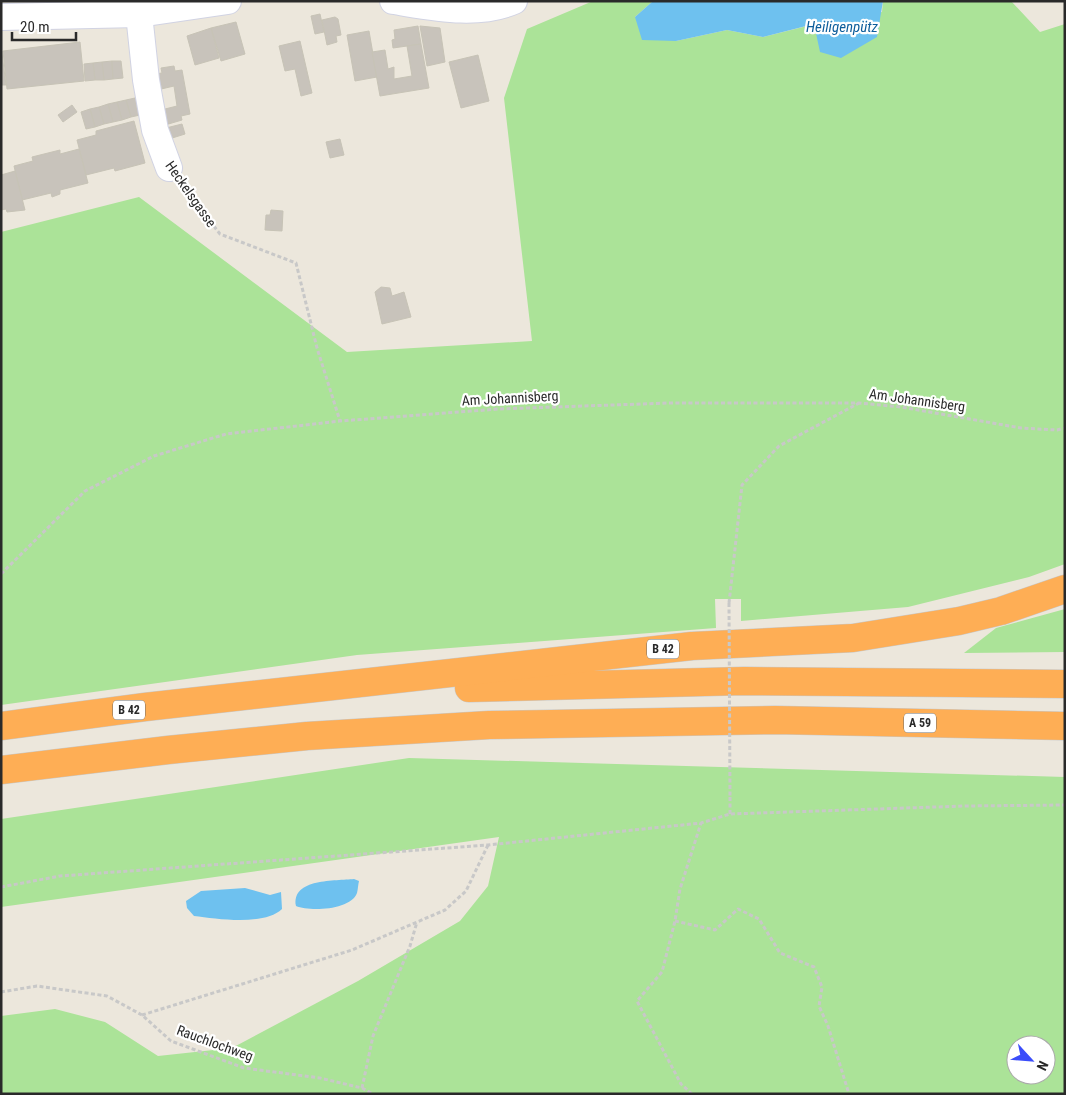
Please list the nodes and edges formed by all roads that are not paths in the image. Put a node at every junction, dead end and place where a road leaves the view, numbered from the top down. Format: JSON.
{"nodes":[{"id":1,"x":228,"y":1,"type":"edge"},
{"id":2,"x":393,"y":1,"type":"edge"},
{"id":3,"x":514,"y":1,"type":"edge"},
{"id":4,"x":139,"y":14,"type":"junction"},
{"id":5,"x":1,"y":17,"type":"edge"},
{"id":6,"x":169,"y":168,"type":"road end"},
{"id":7,"x":1065,"y":589,"type":"edge"},
{"id":8,"x":1065,"y":684,"type":"edge"},
{"id":9,"x":257,"y":696,"type":"junction"},
{"id":10,"x":1,"y":726,"type":"edge"},
{"id":11,"x":1065,"y":726,"type":"edge"},
{"id":12,"x":1,"y":770,"type":"edge"}],
"edges":[{"from":1,"to":4,"type":"street"},
{"from":2,"to":3,"type":"street"},
{"from":4,"to":5,"type":"street"},
{"from":4,"to":6,"type":"street","name":"Heckelsgasse"},
{"from":7,"to":9,"type":"highway","number":"B 42"},
{"from":8,"to":9,"type":"highway","number":"B 42"},
{"from":9,"to":10,"type":"highway","number":"B 42"},
{"from":11,"to":12,"type":"highway","number":"A 59"}]}
